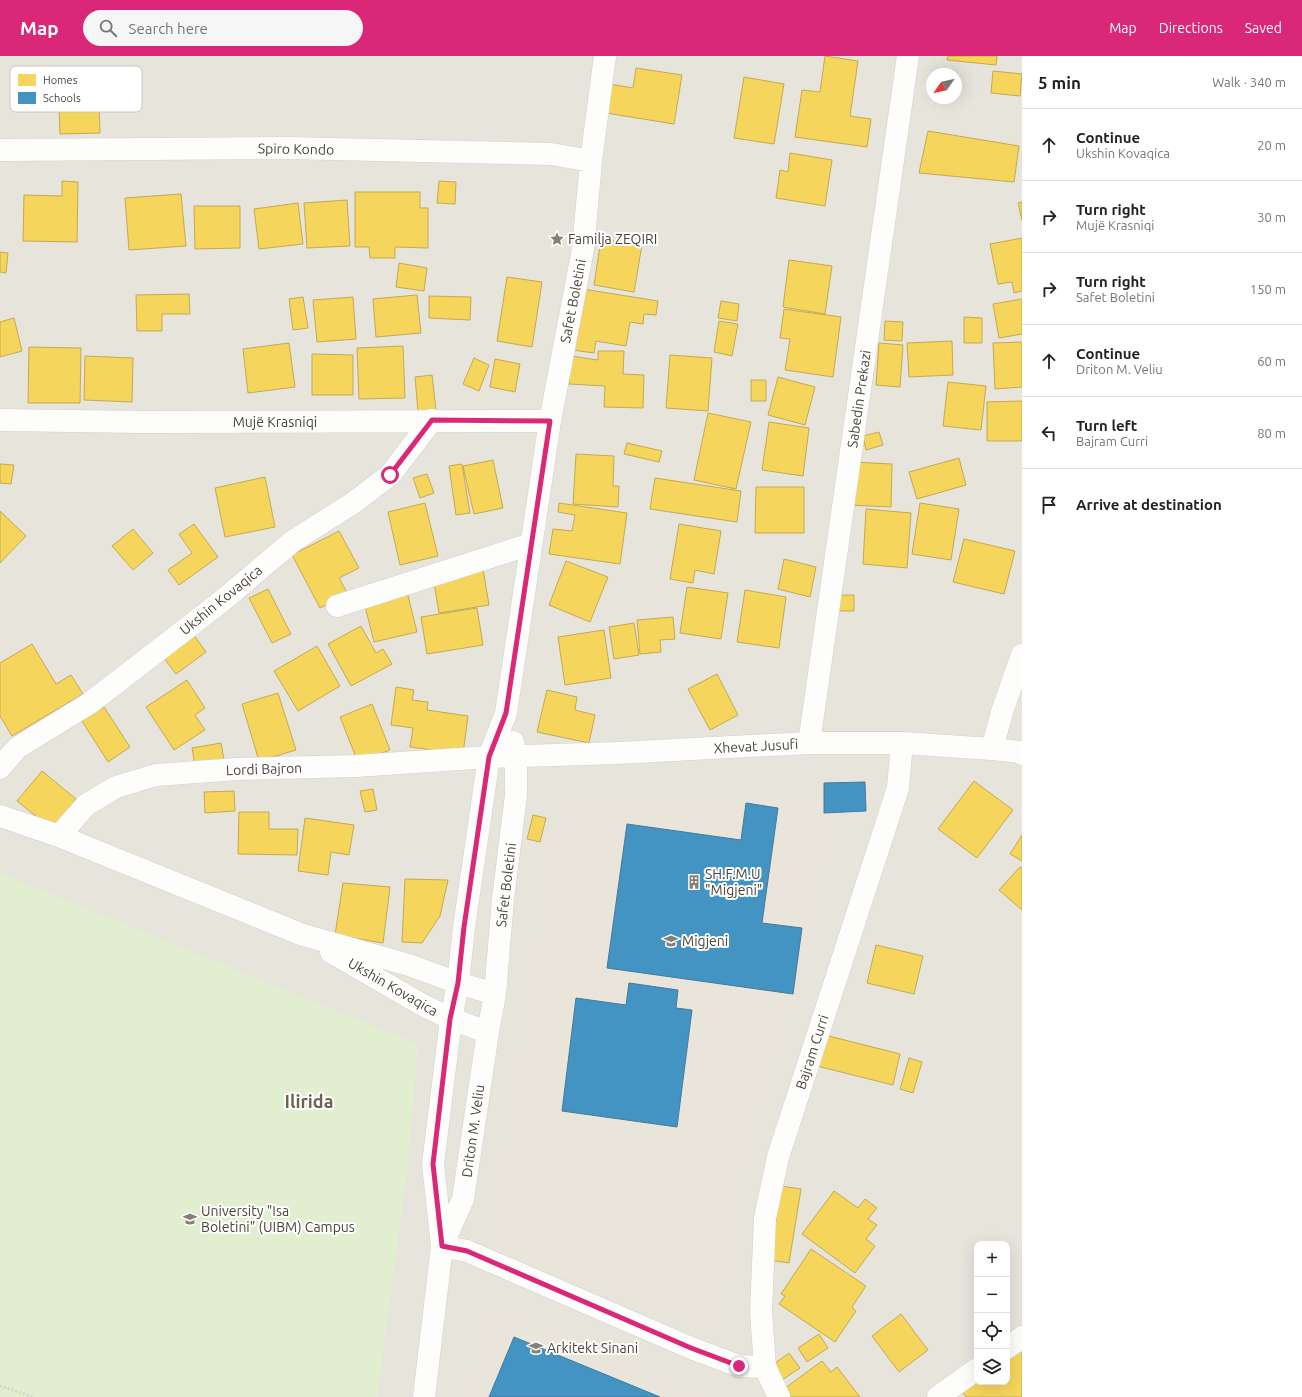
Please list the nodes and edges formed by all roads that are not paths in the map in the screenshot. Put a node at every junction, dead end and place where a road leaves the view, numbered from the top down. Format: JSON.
{"nodes":[{"id":1,"x":605,"y":56,"type":"edge"},
{"id":2,"x":908,"y":56,"type":"edge"},
{"id":3,"x":0,"y":150,"type":"edge"},
{"id":4,"x":591,"y":161,"type":"junction"},
{"id":5,"x":0,"y":420,"type":"edge"},
{"id":6,"x":432,"y":420,"type":"junction"},
{"id":7,"x":550,"y":421,"type":"junction"},
{"id":8,"x":531,"y":544,"type":"junction"},
{"id":9,"x":338,"y":606,"type":"dead end"},
{"id":10,"x":1022,"y":655,"type":"edge"},
{"id":11,"x":506,"y":713,"type":"junction"},
{"id":12,"x":809,"y":743,"type":"junction"},
{"id":13,"x":902,"y":743,"type":"junction"},
{"id":14,"x":992,"y":749,"type":"junction"},
{"id":15,"x":1022,"y":754,"type":"edge"},
{"id":16,"x":516,"y":756,"type":"junction"},
{"id":17,"x":489,"y":757,"type":"junction"},
{"id":18,"x":0,"y":768,"type":"edge"},
{"id":19,"x":0,"y":816,"type":"edge"},
{"id":20,"x":59,"y":836,"type":"junction"},
{"id":21,"x":303,"y":935,"type":"junction"},
{"id":22,"x":454,"y":1001,"type":"junction"},
{"id":23,"x":491,"y":1013,"type":"junction"},
{"id":24,"x":442,"y":1246,"type":"junction"},
{"id":25,"x":1022,"y":1337,"type":"edge"},
{"id":26,"x":1010,"y":1346,"type":"edge"},
{"id":27,"x":765,"y":1367,"type":"junction"},
{"id":28,"x":974,"y":1371,"type":"edge"},
{"id":29,"x":424,"y":1397,"type":"edge"},
{"id":30,"x":779,"y":1397,"type":"edge"},
{"id":31,"x":938,"y":1397,"type":"edge"}],
"edges":[{"from":1,"to":4,"type":"street","name":"Safet Boletini"},
{"from":2,"to":12,"type":"street","name":"Sabedin Prekazi"},
{"from":3,"to":4,"type":"street","name":"Spiro Kondo"},
{"from":4,"to":7,"type":"street","name":"Safet Boletini"},
{"from":5,"to":6,"type":"street","name":"Mujë Krasniqi"},
{"from":6,"to":7,"type":"street","name":"Mujë Krasniqi"},
{"from":6,"to":18,"type":"street","name":"Ukshin Kovaqica"},
{"from":7,"to":8,"type":"street","name":"Safet Boletini"},
{"from":8,"to":9,"type":"street"},
{"from":8,"to":11,"type":"street","name":"Safet Boletini"},
{"from":10,"to":14,"type":"street"},
{"from":11,"to":16,"type":"street","name":"Safet Boletini"},
{"from":11,"to":17,"type":"street","name":"Safet Boletini"},
{"from":12,"to":13,"type":"street","name":"Xhevat Jusufi"},
{"from":12,"to":16,"type":"street","name":"Xhevat Jusufi"},
{"from":13,"to":14,"type":"street","name":"Xhevat Jusufi"},
{"from":13,"to":27,"type":"street","name":"Bajram Curri"},
{"from":14,"to":15,"type":"street","name":"Xhevat Jusufi"},
{"from":16,"to":17,"type":"street","name":"Xhevat Jusufi"},
{"from":16,"to":23,"type":"street","name":"Safet Boletini"},
{"from":17,"to":20,"type":"street","name":"Lordi Bajron"},
{"from":17,"to":22,"type":"street","name":"Safet Boletini"},
{"from":19,"to":20,"type":"street","name":"Ukshin Kovaqica"},
{"from":20,"to":21,"type":"street","name":"Ukshin Kovaqica"},
{"from":21,"to":22,"type":"street","name":"Ukshin Kovaqica"},
{"from":21,"to":22,"type":"street","name":"Ukshin Kovaqica"},
{"from":22,"to":23,"type":"street","name":"Ukshin Kovaqica"},
{"from":22,"to":23,"type":"street","name":"Ukshin Kovaqica"},
{"from":22,"to":24,"type":"street","name":"Driton M. Veliu"},
{"from":23,"to":24,"type":"street","name":"Driton M. Veliu"},
{"from":24,"to":27,"type":"street"},
{"from":24,"to":29,"type":"street","name":"Driton M. Veliu"},
{"from":25,"to":26,"type":"street"},
{"from":27,"to":30,"type":"street","name":"Bajram Curri"},
{"from":28,"to":31,"type":"street"}]}
